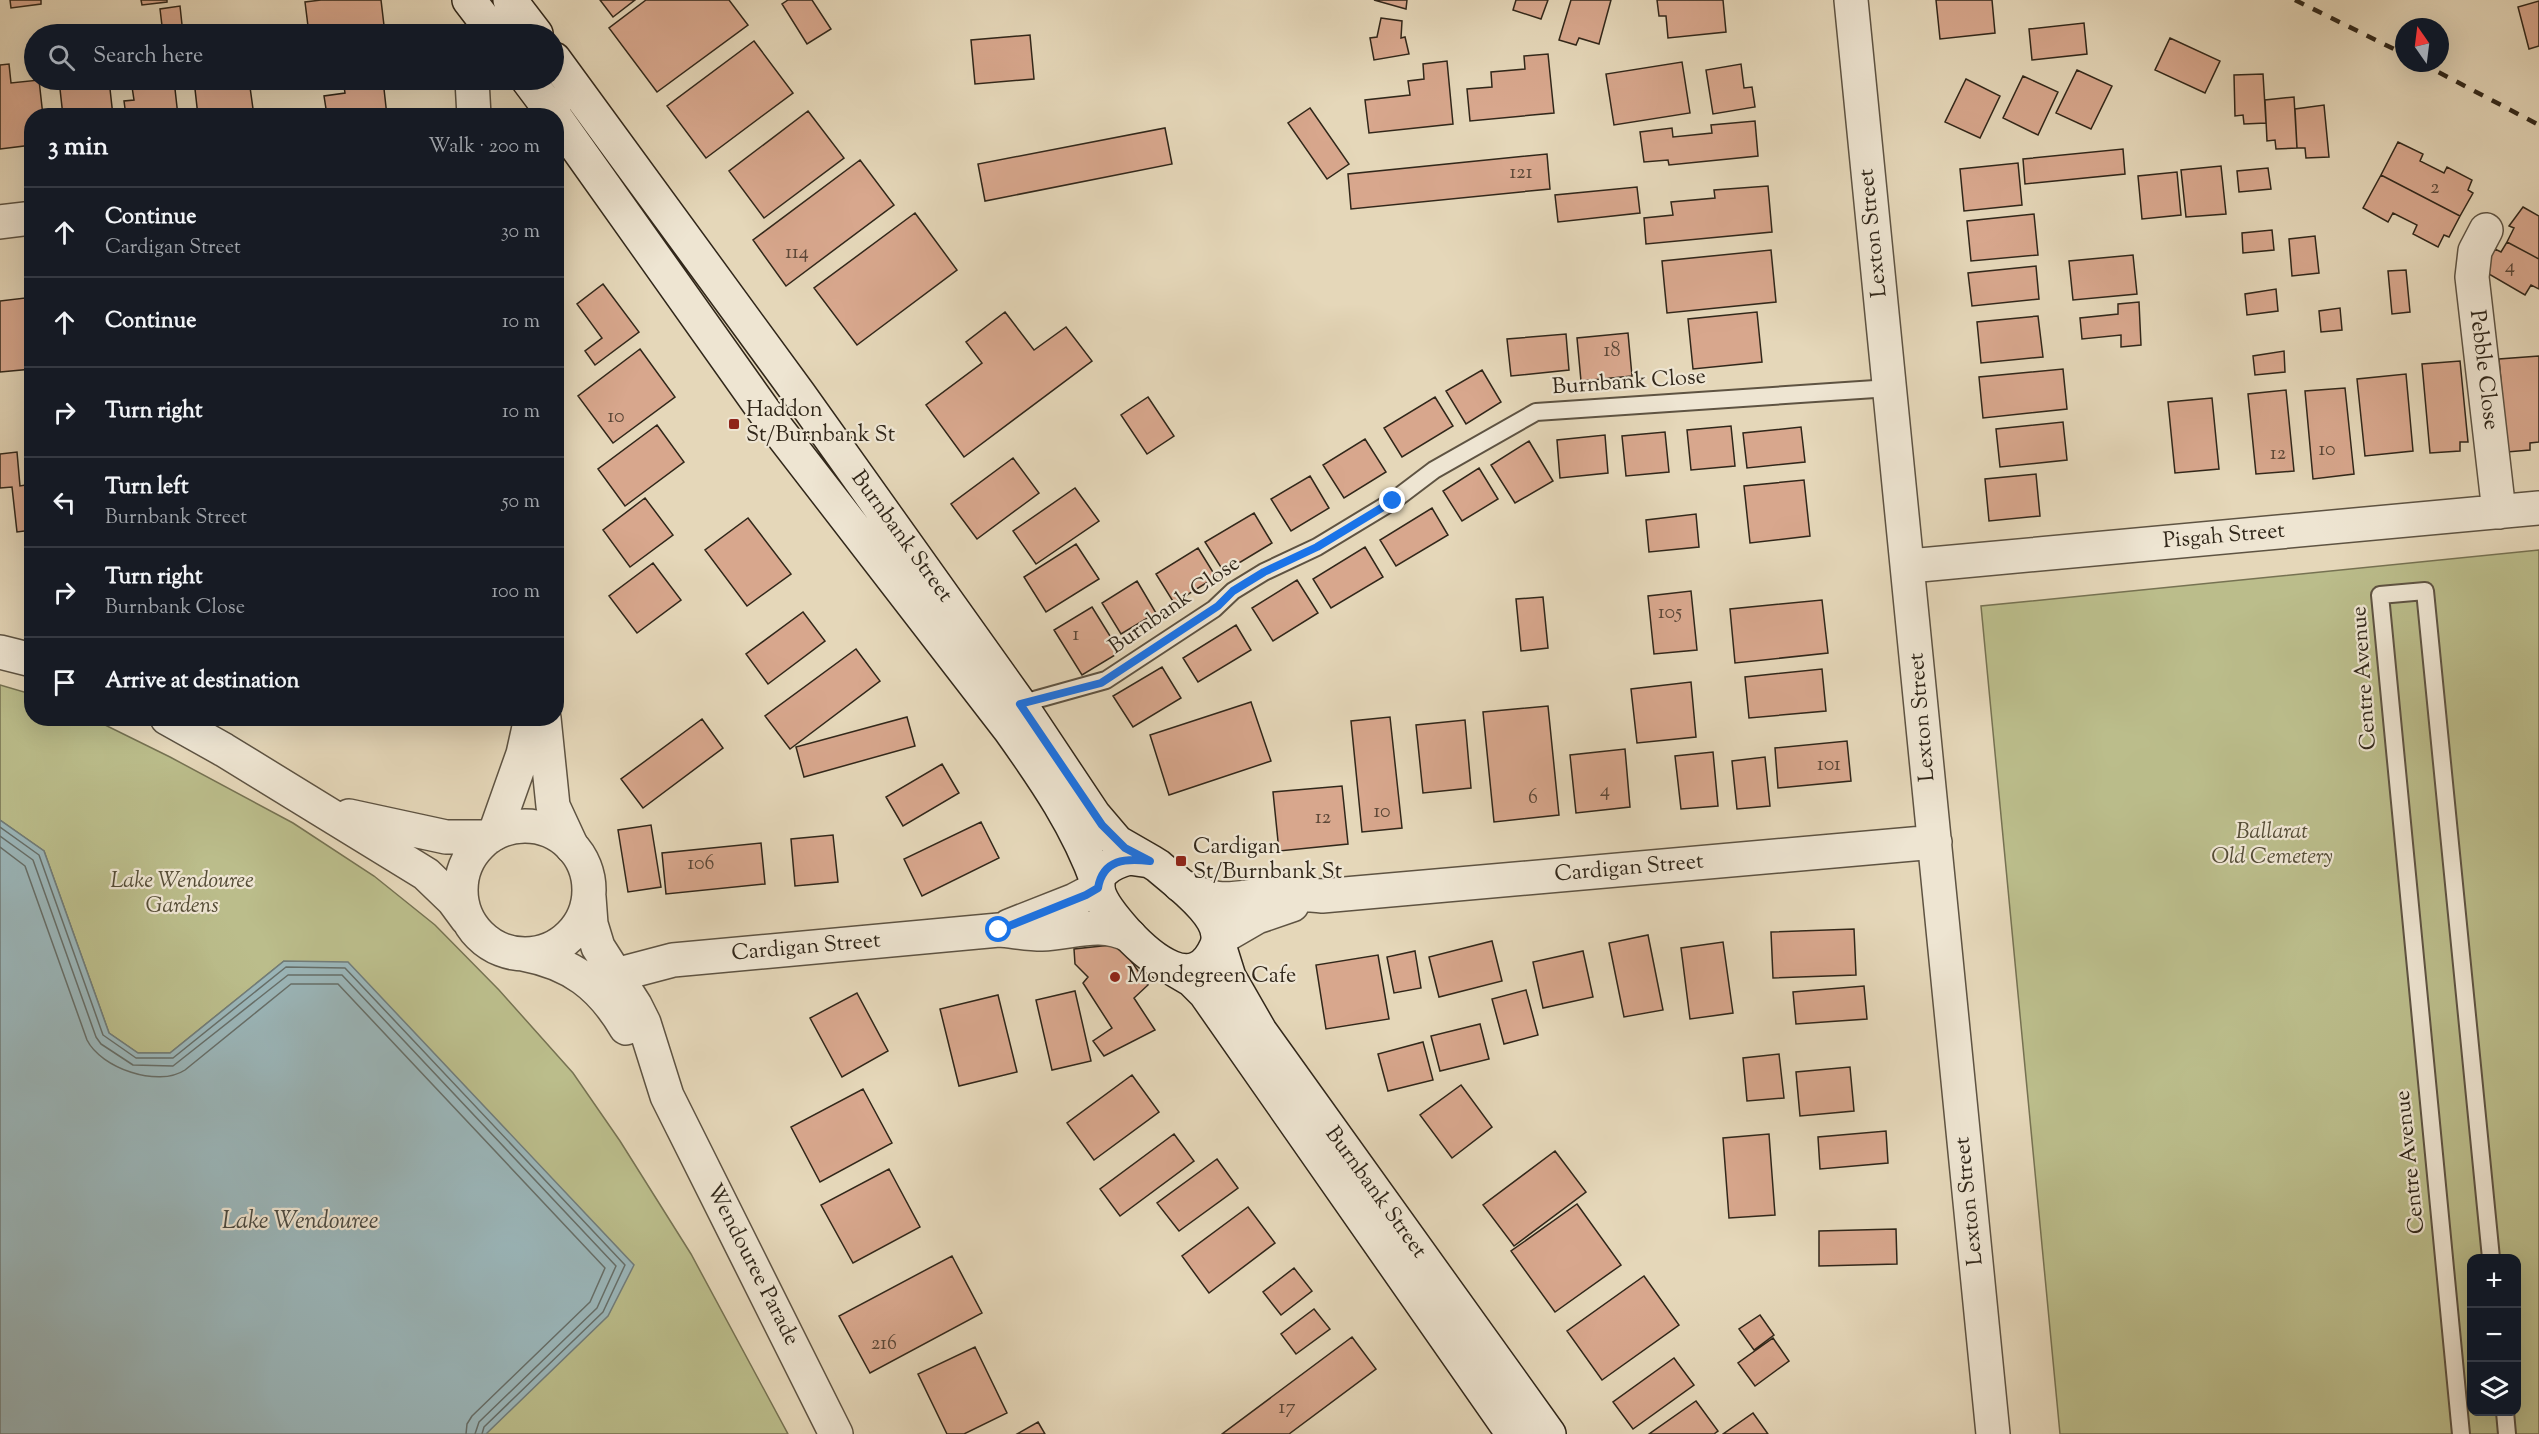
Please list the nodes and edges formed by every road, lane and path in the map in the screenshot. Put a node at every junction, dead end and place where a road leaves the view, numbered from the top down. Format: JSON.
{"nodes":[{"id":1,"x":469,"y":0,"type":"edge"},
{"id":2,"x":510,"y":0,"type":"edge"},
{"id":3,"x":1851,"y":0,"type":"edge"},
{"id":4,"x":487,"y":24,"type":"edge"},
{"id":5,"x":528,"y":24,"type":"edge"},
{"id":6,"x":564,"y":73,"type":"edge"},
{"id":7,"x":473,"y":90,"type":"edge"},
{"id":8,"x":535,"y":90,"type":"edge"},
{"id":9,"x":474,"y":108,"type":"edge"},
{"id":10,"x":546,"y":108,"type":"edge"},
{"id":11,"x":593,"y":112,"type":"junction"},
{"id":12,"x":564,"y":124,"type":"edge"},
{"id":13,"x":564,"y":134,"type":"edge"},
{"id":14,"x":24,"y":219,"type":"edge"},
{"id":15,"x":0,"y":222,"type":"edge"},
{"id":16,"x":2486,"y":230,"type":"dead end"},
{"id":17,"x":1890,"y":387,"type":"junction"},
{"id":18,"x":2539,"y":508,"type":"edge"},
{"id":19,"x":2499,"y":512,"type":"junction"},
{"id":20,"x":1909,"y":566,"type":"junction"},
{"id":21,"x":0,"y":652,"type":"edge"},
{"id":22,"x":24,"y":658,"type":"edge"},
{"id":23,"x":1020,"y":704,"type":"junction"},
{"id":24,"x":181,"y":726,"type":"edge"},
{"id":25,"x":529,"y":726,"type":"edge"},
{"id":26,"x":545,"y":726,"type":"edge"},
{"id":27,"x":318,"y":808,"type":"junction"},
{"id":28,"x":492,"y":835,"type":"junction"},
{"id":29,"x":1935,"y":842,"type":"junction"},
{"id":30,"x":572,"y":847,"type":"junction"},
{"id":31,"x":1150,"y":861,"type":"junction"},
{"id":32,"x":1180,"y":885,"type":"junction"},
{"id":33,"x":1098,"y":886,"type":"junction"},
{"id":34,"x":1322,"y":896,"type":"junction"},
{"id":35,"x":589,"y":897,"type":"junction"},
{"id":36,"x":468,"y":920,"type":"junction"},
{"id":37,"x":999,"y":930,"type":"junction"},
{"id":38,"x":1130,"y":936,"type":"junction"},
{"id":39,"x":1219,"y":941,"type":"junction"},
{"id":40,"x":522,"y":954,"type":"junction"},
{"id":41,"x":1175,"y":970,"type":"junction"},
{"id":42,"x":616,"y":975,"type":"junction"},
{"id":43,"x":667,"y":1096,"type":"junction"},
{"id":44,"x":2491,"y":1254,"type":"edge"},
{"id":45,"x":2505,"y":1416,"type":"edge"},
{"id":46,"x":837,"y":1434,"type":"edge"},
{"id":47,"x":1513,"y":1434,"type":"edge"},
{"id":48,"x":1549,"y":1434,"type":"edge"},
{"id":49,"x":1993,"y":1434,"type":"edge"},
{"id":50,"x":2461,"y":1434,"type":"edge"},
{"id":51,"x":2507,"y":1434,"type":"edge"}],
"edges":[{"from":1,"to":4,"type":"street"},
{"from":2,"to":5,"type":"street"},
{"from":3,"to":17,"type":"street","name":"Lexton Street"},
{"from":6,"to":11,"type":"street","name":"Burnbank Street"},
{"from":7,"to":9,"type":"street"},
{"from":8,"to":10,"type":"street","name":"Burnbank Street"},
{"from":11,"to":12,"type":"street"},
{"from":11,"to":23,"type":"street","name":"Burnbank Street"},
{"from":13,"to":33,"type":"street","name":"Burnbank Street"},
{"from":14,"to":15,"type":"street"},
{"from":16,"to":19,"type":"street","name":"Pebble Close"},
{"from":17,"to":20,"type":"street","name":"Lexton Street"},
{"from":17,"to":23,"type":"lane","name":"Burnbank Close"},
{"from":18,"to":19,"type":"street","name":"Pisgah Street"},
{"from":19,"to":20,"type":"street","name":"Pisgah Street"},
{"from":20,"to":29,"type":"street","name":"Lexton Street"},
{"from":21,"to":22,"type":"street"},
{"from":23,"to":31,"type":"street","name":"Burnbank Street"},
{"from":24,"to":27,"type":"street"},
{"from":25,"to":28,"type":"street"},
{"from":26,"to":30,"type":"street"},
{"from":27,"to":28,"type":"street"},
{"from":27,"to":36,"type":"street"},
{"from":28,"to":30,"type":"street"},
{"from":28,"to":36,"type":"street"},
{"from":29,"to":34,"type":"street","name":"Cardigan Street"},
{"from":29,"to":49,"type":"street","name":"Lexton Street"},
{"from":30,"to":35,"type":"street"},
{"from":31,"to":32,"type":"street","name":"Burnbank Street"},
{"from":31,"to":33,"type":"street"},
{"from":32,"to":34,"type":"street","name":"Cardigan Street"},
{"from":32,"to":39,"type":"street","name":"Burnbank Street"},
{"from":33,"to":37,"type":"street","name":"Cardigan Street"},
{"from":33,"to":38,"type":"street","name":"Burnbank Street"},
{"from":34,"to":39,"type":"street","name":"Cardigan Street"},
{"from":35,"to":40,"type":"street"},
{"from":35,"to":42,"type":"street","name":"Wendouree Parade"},
{"from":36,"to":40,"type":"street"},
{"from":37,"to":38,"type":"street","name":"Cardigan Street"},
{"from":37,"to":42,"type":"street","name":"Cardigan Street"},
{"from":38,"to":41,"type":"street","name":"Burnbank Street"},
{"from":39,"to":41,"type":"street"},
{"from":39,"to":48,"type":"street","name":"Burnbank Street"},
{"from":40,"to":43,"type":"street","name":"Wendouree Parade"},
{"from":41,"to":47,"type":"street","name":"Burnbank Street"},
{"from":42,"to":43,"type":"street","name":"Wendouree Parade"},
{"from":43,"to":46,"type":"street","name":"Wendouree Parade"},
{"from":44,"to":50,"type":"lane","name":"Centre Avenue"},
{"from":45,"to":51,"type":"lane"}]}
